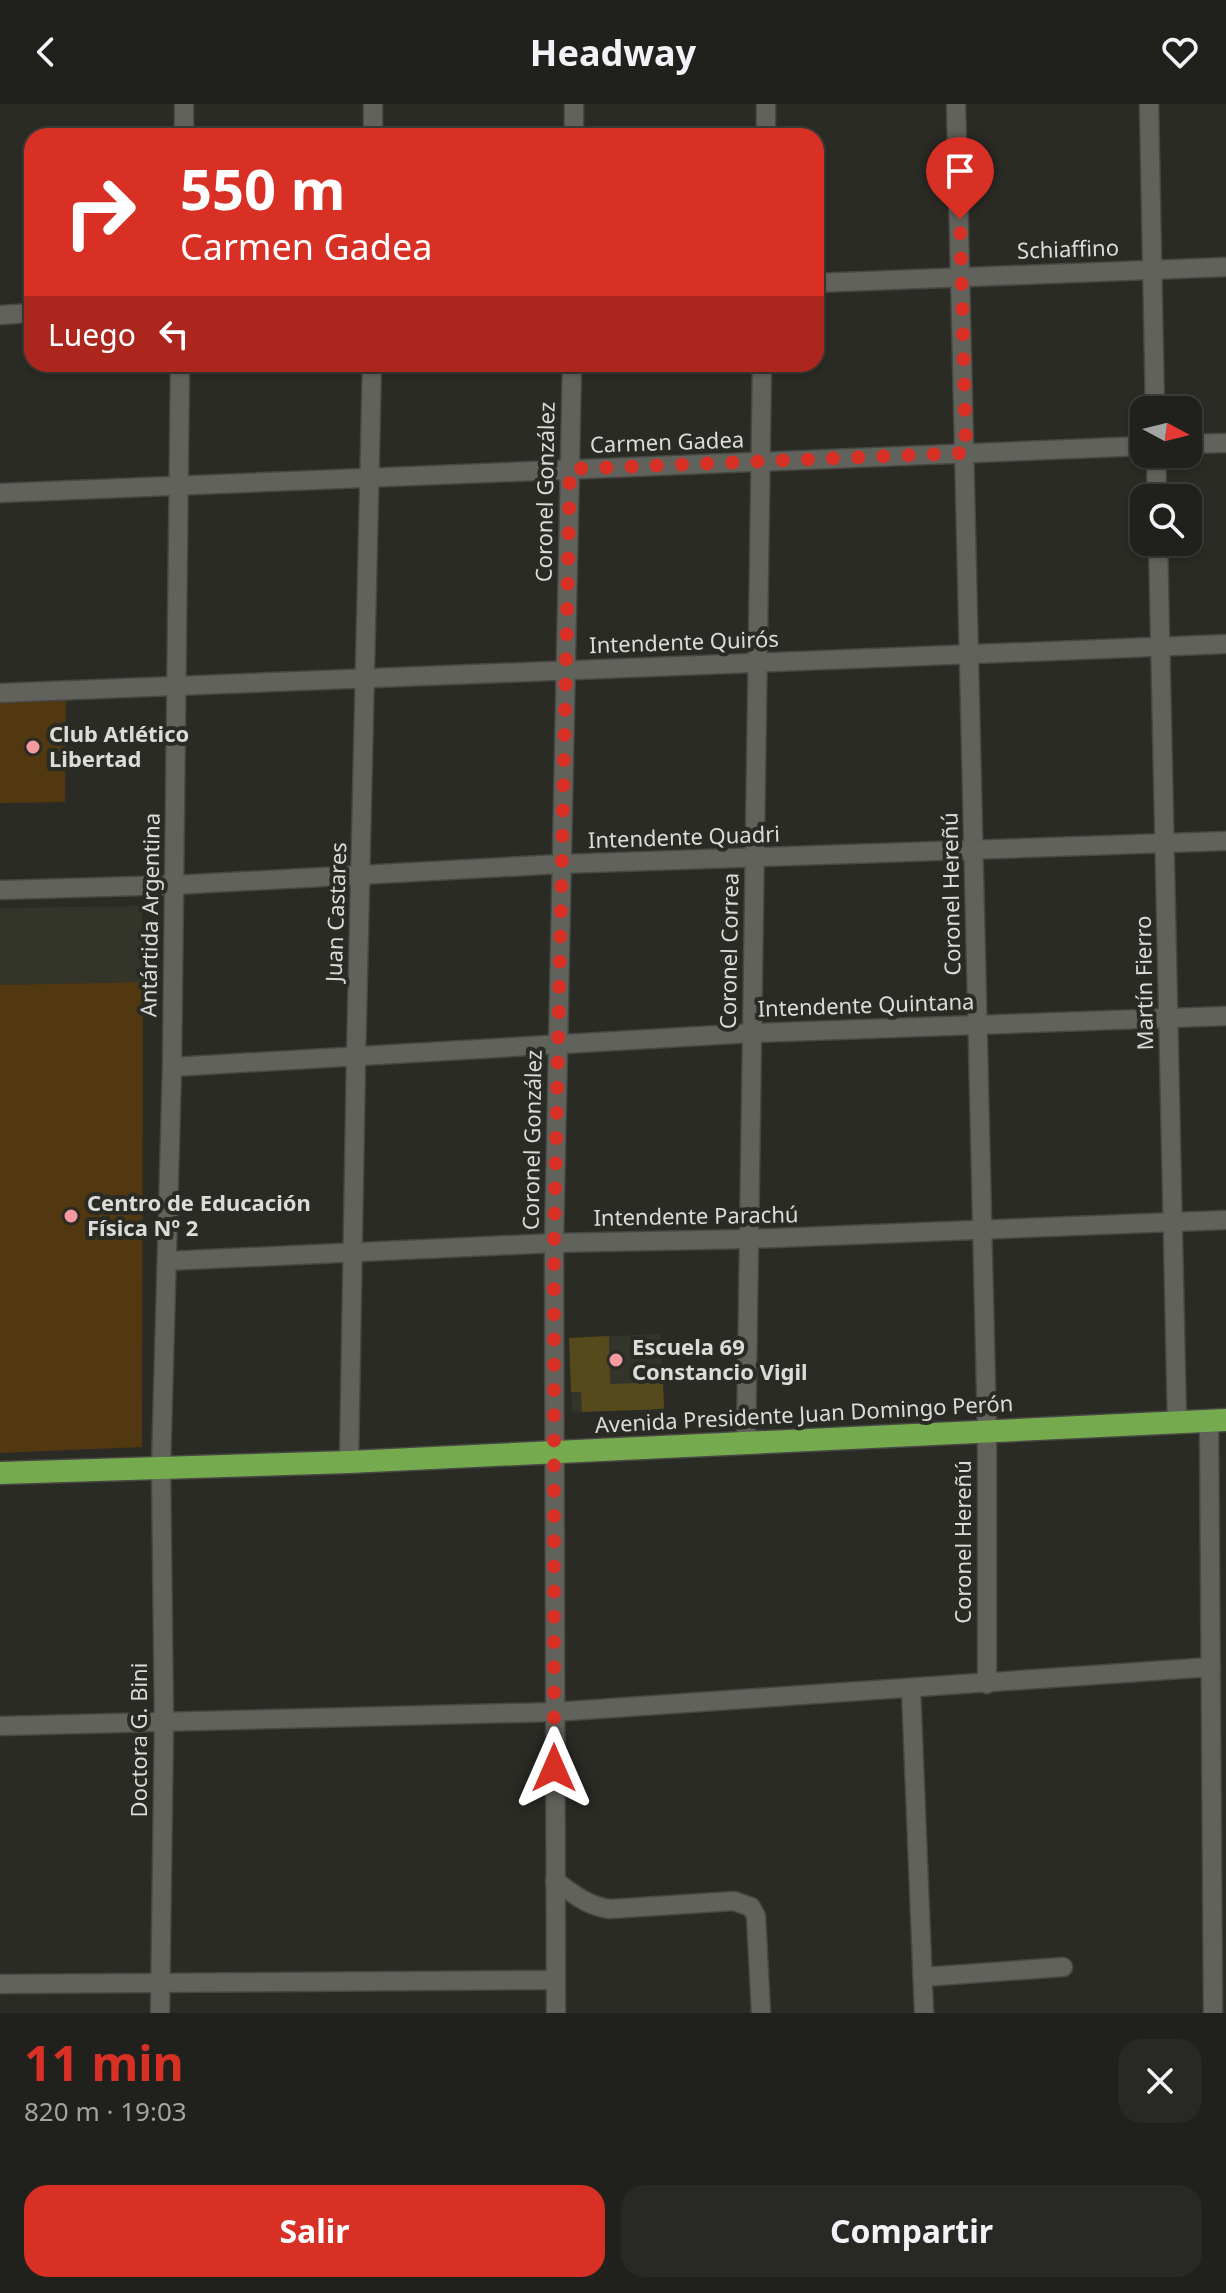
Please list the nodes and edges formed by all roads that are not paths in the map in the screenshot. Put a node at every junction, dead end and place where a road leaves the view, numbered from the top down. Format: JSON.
{"nodes":[{"id":1,"x":184,"y":104,"type":"edge"},
{"id":2,"x":373,"y":104,"type":"edge"},
{"id":3,"x":574,"y":104,"type":"edge"},
{"id":4,"x":766,"y":104,"type":"edge"},
{"id":5,"x":956,"y":104,"type":"edge"},
{"id":6,"x":1149,"y":104,"type":"edge"},
{"id":7,"x":184,"y":128,"type":"edge"},
{"id":8,"x":373,"y":128,"type":"edge"},
{"id":9,"x":574,"y":128,"type":"edge"},
{"id":10,"x":766,"y":128,"type":"edge"},
{"id":11,"x":1226,"y":267,"type":"edge"},
{"id":12,"x":1153,"y":270,"type":"junction"},
{"id":13,"x":962,"y":277,"type":"junction"},
{"id":14,"x":824,"y":283,"type":"edge"},
{"id":15,"x":24,"y":314,"type":"edge"},
{"id":16,"x":0,"y":315,"type":"edge"},
{"id":17,"x":180,"y":372,"type":"edge"},
{"id":18,"x":372,"y":372,"type":"edge"},
{"id":19,"x":572,"y":372,"type":"edge"},
{"id":20,"x":762,"y":372,"type":"edge"},
{"id":21,"x":1155,"y":396,"type":"edge"},
{"id":22,"x":1226,"y":443,"type":"edge"},
{"id":23,"x":1202,"y":444,"type":"edge"},
{"id":24,"x":1130,"y":447,"type":"edge"},
{"id":25,"x":966,"y":453,"type":"junction"},
{"id":26,"x":760,"y":462,"type":"junction"},
{"id":27,"x":570,"y":469,"type":"junction"},
{"id":28,"x":369,"y":478,"type":"junction"},
{"id":29,"x":178,"y":485,"type":"junction"},
{"id":30,"x":0,"y":493,"type":"edge"},
{"id":31,"x":1158,"y":556,"type":"edge"},
{"id":32,"x":1226,"y":644,"type":"edge"},
{"id":33,"x":1161,"y":646,"type":"junction"},
{"id":34,"x":970,"y":654,"type":"junction"},
{"id":35,"x":758,"y":663,"type":"junction"},
{"id":36,"x":565,"y":670,"type":"junction"},
{"id":37,"x":365,"y":679,"type":"junction"},
{"id":38,"x":178,"y":686,"type":"junction"},
{"id":39,"x":0,"y":693,"type":"edge"},
{"id":40,"x":1226,"y":841,"type":"edge"},
{"id":41,"x":1165,"y":843,"type":"junction"},
{"id":42,"x":975,"y":851,"type":"junction"},
{"id":43,"x":755,"y":859,"type":"junction"},
{"id":44,"x":561,"y":864,"type":"junction"},
{"id":45,"x":361,"y":876,"type":"junction"},
{"id":46,"x":174,"y":885,"type":"junction"},
{"id":47,"x":0,"y":890,"type":"edge"},
{"id":48,"x":1226,"y":1016,"type":"edge"},
{"id":49,"x":1168,"y":1018,"type":"junction"},
{"id":50,"x":978,"y":1025,"type":"junction"},
{"id":51,"x":752,"y":1033,"type":"junction"},
{"id":52,"x":557,"y":1045,"type":"junction"},
{"id":53,"x":356,"y":1058,"type":"junction"},
{"id":54,"x":172,"y":1067,"type":"junction"},
{"id":55,"x":1226,"y":1220,"type":"edge"},
{"id":56,"x":1173,"y":1222,"type":"junction"},
{"id":57,"x":983,"y":1230,"type":"junction"},
{"id":58,"x":747,"y":1239,"type":"junction"},
{"id":59,"x":554,"y":1243,"type":"junction"},
{"id":60,"x":354,"y":1254,"type":"junction"},
{"id":61,"x":167,"y":1261,"type":"junction"},
{"id":62,"x":1218,"y":1421,"type":"edge"},
{"id":63,"x":1177,"y":1423,"type":"junction"},
{"id":64,"x":987,"y":1432,"type":"junction"},
{"id":65,"x":746,"y":1443,"type":"junction"},
{"id":66,"x":556,"y":1452,"type":"junction"},
{"id":67,"x":349,"y":1462,"type":"junction"},
{"id":68,"x":161,"y":1467,"type":"junction"},
{"id":69,"x":0,"y":1473,"type":"edge"},
{"id":70,"x":1218,"y":1597,"type":"edge"},
{"id":71,"x":1211,"y":1667,"type":"junction"},
{"id":72,"x":987,"y":1684,"type":"junction"},
{"id":73,"x":911,"y":1689,"type":"junction"},
{"id":74,"x":554,"y":1712,"type":"junction"},
{"id":75,"x":164,"y":1722,"type":"junction"},
{"id":76,"x":0,"y":1726,"type":"edge"},
{"id":77,"x":1219,"y":1741,"type":"edge"},
{"id":78,"x":555,"y":1881,"type":"junction"},
{"id":79,"x":1219,"y":1883,"type":"edge"},
{"id":80,"x":1063,"y":1967,"type":"dead end"},
{"id":81,"x":923,"y":1977,"type":"junction"},
{"id":82,"x":555,"y":1980,"type":"junction"},
{"id":83,"x":160,"y":1981,"type":"junction"},
{"id":84,"x":0,"y":1984,"type":"edge"},
{"id":85,"x":160,"y":2013,"type":"edge"},
{"id":86,"x":556,"y":2013,"type":"edge"},
{"id":87,"x":761,"y":2013,"type":"edge"},
{"id":88,"x":924,"y":2013,"type":"edge"},
{"id":89,"x":1213,"y":2013,"type":"edge"}],
"edges":[{"from":1,"to":7,"type":"street"},
{"from":2,"to":8,"type":"street"},
{"from":3,"to":9,"type":"street"},
{"from":4,"to":10,"type":"street"},
{"from":5,"to":13,"type":"street","name":"Coronel Hereñú"},
{"from":6,"to":12,"type":"street"},
{"from":11,"to":12,"type":"street","name":"Schiaffino"},
{"from":12,"to":13,"type":"street","name":"Schiaffino"},
{"from":12,"to":21,"type":"street"},
{"from":13,"to":14,"type":"street","name":"Schiaffino"},
{"from":13,"to":25,"type":"street","name":"Coronel Hereñú"},
{"from":15,"to":16,"type":"street"},
{"from":17,"to":29,"type":"street","name":"Antártida Argentina"},
{"from":18,"to":28,"type":"street","name":"Juan Castares"},
{"from":19,"to":27,"type":"street","name":"Coronel González"},
{"from":20,"to":26,"type":"street","name":"Coronel Correa"},
{"from":22,"to":23,"type":"street"},
{"from":24,"to":25,"type":"street","name":"Carmen Gadea"},
{"from":25,"to":26,"type":"street","name":"Carmen Gadea"},
{"from":25,"to":34,"type":"street","name":"Coronel Hereñú"},
{"from":26,"to":27,"type":"street","name":"Carmen Gadea"},
{"from":26,"to":35,"type":"street","name":"Coronel Correa"},
{"from":27,"to":28,"type":"street","name":"Carmen Gadea"},
{"from":27,"to":36,"type":"street","name":"Coronel González"},
{"from":28,"to":29,"type":"street","name":"Carmen Gadea"},
{"from":28,"to":37,"type":"street","name":"Juan Castares"},
{"from":29,"to":30,"type":"street","name":"Carmen Gadea"},
{"from":29,"to":38,"type":"street","name":"Antártida Argentina"},
{"from":31,"to":33,"type":"street","name":"Martín Fierro"},
{"from":32,"to":33,"type":"street","name":"Intendente Quirós"},
{"from":33,"to":34,"type":"street","name":"Intendente Quirós"},
{"from":33,"to":41,"type":"street","name":"Martín Fierro"},
{"from":34,"to":35,"type":"street","name":"Intendente Quirós"},
{"from":34,"to":42,"type":"street","name":"Coronel Hereñú"},
{"from":35,"to":36,"type":"street","name":"Intendente Quirós"},
{"from":35,"to":43,"type":"street","name":"Coronel Correa"},
{"from":36,"to":37,"type":"street","name":"Intendente Quirós"},
{"from":36,"to":44,"type":"street","name":"Coronel González"},
{"from":37,"to":38,"type":"street","name":"Intendente Quirós"},
{"from":37,"to":45,"type":"street","name":"Juan Castares"},
{"from":38,"to":39,"type":"street","name":"Intendente Quirós"},
{"from":38,"to":46,"type":"street","name":"Antártida Argentina"},
{"from":40,"to":41,"type":"street","name":"Intendente Quadri"},
{"from":41,"to":42,"type":"street","name":"Intendente Quadri"},
{"from":41,"to":49,"type":"street","name":"Martín Fierro"},
{"from":42,"to":43,"type":"street","name":"Intendente Quadri"},
{"from":42,"to":50,"type":"street","name":"Coronel Hereñú"},
{"from":43,"to":44,"type":"street","name":"Intendente Quadri"},
{"from":43,"to":51,"type":"street","name":"Coronel Correa"},
{"from":44,"to":45,"type":"street","name":"Intendente Quadri"},
{"from":44,"to":52,"type":"street","name":"Coronel González"},
{"from":45,"to":46,"type":"street","name":"Intendente Quadri"},
{"from":45,"to":53,"type":"street","name":"Juan Castares"},
{"from":46,"to":47,"type":"street","name":"Intendente Quadri"},
{"from":46,"to":54,"type":"street","name":"Antártida Argentina"},
{"from":48,"to":49,"type":"street","name":"Intendente Quintana"},
{"from":49,"to":50,"type":"street","name":"Intendente Quintana"},
{"from":49,"to":56,"type":"street","name":"Martín Fierro"},
{"from":50,"to":51,"type":"street","name":"Intendente Quintana"},
{"from":50,"to":57,"type":"street","name":"Coronel Hereñú"},
{"from":51,"to":52,"type":"street","name":"Intendente Quintana"},
{"from":51,"to":58,"type":"street","name":"Coronel Correa"},
{"from":52,"to":53,"type":"street","name":"Intendente Quintana"},
{"from":52,"to":59,"type":"street","name":"Coronel González"},
{"from":53,"to":54,"type":"street","name":"Intendente Quintana"},
{"from":53,"to":60,"type":"street","name":"Juan Castares"},
{"from":54,"to":61,"type":"street","name":"Antártida Argentina"},
{"from":55,"to":56,"type":"street","name":"Intendente Parachú"},
{"from":56,"to":57,"type":"street","name":"Intendente Parachú"},
{"from":56,"to":63,"type":"street","name":"Martín Fierro"},
{"from":57,"to":58,"type":"street","name":"Intendente Parachú"},
{"from":57,"to":64,"type":"street","name":"Coronel Hereñú"},
{"from":58,"to":59,"type":"street","name":"Intendente Parachú"},
{"from":58,"to":65,"type":"street","name":"Coronel Correa"},
{"from":59,"to":60,"type":"street","name":"Intendente Parachú"},
{"from":59,"to":66,"type":"street","name":"Coronel González"},
{"from":60,"to":61,"type":"street","name":"Intendente Parachú"},
{"from":60,"to":67,"type":"street","name":"Juan Castares"},
{"from":61,"to":68,"type":"street","name":"Antártida Argentina"},
{"from":62,"to":63,"type":"highway","name":"Avenida Presidente Juan Domingo Perón"},
{"from":62,"to":70,"type":"street"},
{"from":63,"to":64,"type":"highway","name":"Avenida Presidente Juan Domingo Perón"},
{"from":64,"to":65,"type":"highway","name":"Avenida Presidente Juan Domingo Perón"},
{"from":64,"to":72,"type":"street","name":"Coronel Hereñú"},
{"from":65,"to":66,"type":"highway","name":"Avenida Presidente Juan Domingo Perón"},
{"from":66,"to":67,"type":"highway","name":"Avenida Presidente Juan Domingo Perón"},
{"from":66,"to":74,"type":"street","name":"Coronel González"},
{"from":67,"to":68,"type":"highway","name":"Avenida Presidente Juan Domingo Perón"},
{"from":68,"to":69,"type":"highway","name":"Avenida Presidente Juan Domingo Perón"},
{"from":68,"to":75,"type":"street","name":"Doctora G. Bini"},
{"from":70,"to":71,"type":"street"},
{"from":71,"to":72,"type":"street"},
{"from":71,"to":77,"type":"street"},
{"from":72,"to":73,"type":"street"},
{"from":73,"to":74,"type":"street"},
{"from":73,"to":81,"type":"street"},
{"from":74,"to":75,"type":"street"},
{"from":74,"to":78,"type":"street","name":"Coronel González"},
{"from":75,"to":76,"type":"street"},
{"from":75,"to":83,"type":"street","name":"Doctora G. Bini"},
{"from":77,"to":79,"type":"street"},
{"from":78,"to":82,"type":"street","name":"Coronel González"},
{"from":78,"to":87,"type":"street"},
{"from":79,"to":89,"type":"street"},
{"from":80,"to":81,"type":"street"},
{"from":81,"to":88,"type":"street"},
{"from":82,"to":83,"type":"street"},
{"from":82,"to":86,"type":"street","name":"Coronel González"},
{"from":83,"to":84,"type":"street"},
{"from":83,"to":85,"type":"street","name":"Doctora G. Bini"}]}
